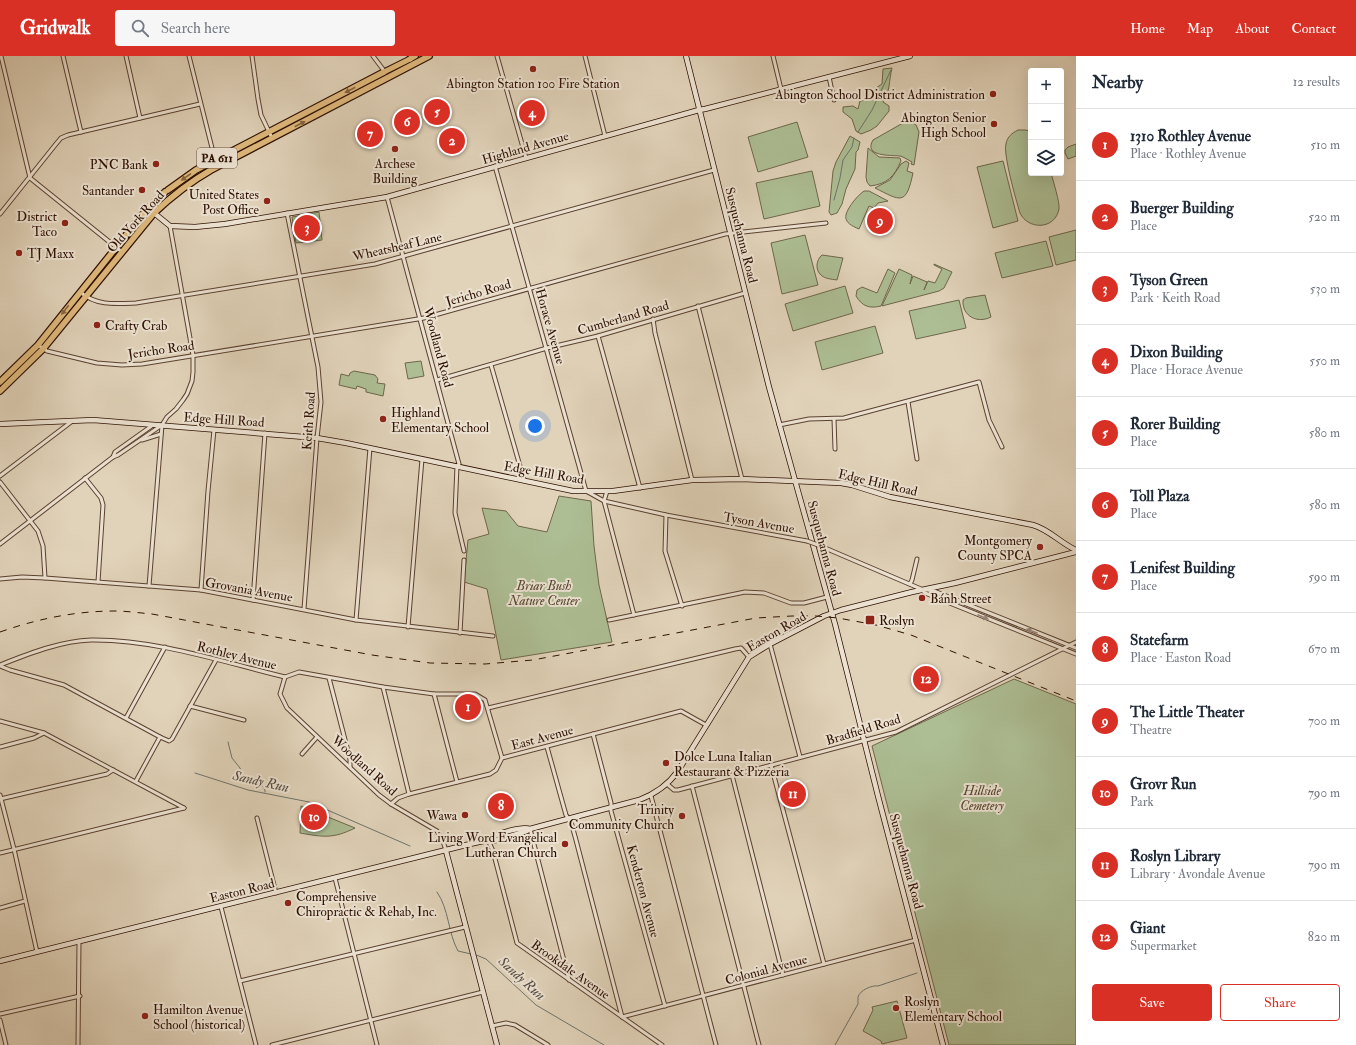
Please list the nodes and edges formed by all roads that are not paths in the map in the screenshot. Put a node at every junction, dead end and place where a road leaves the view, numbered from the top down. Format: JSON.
{"nodes":[{"id":1,"x":1,"y":56,"type":"edge"},
{"id":2,"x":63,"y":56,"type":"edge"},
{"id":3,"x":126,"y":56,"type":"edge"},
{"id":4,"x":189,"y":56,"type":"edge"},
{"id":5,"x":252,"y":56,"type":"edge"},
{"id":6,"x":373,"y":56,"type":"edge"},
{"id":7,"x":429,"y":56,"type":"edge"},
{"id":8,"x":497,"y":56,"type":"edge"},
{"id":9,"x":585,"y":56,"type":"edge"},
{"id":10,"x":686,"y":56,"type":"edge"},
{"id":11,"x":773,"y":56,"type":"edge"},
{"id":12,"x":910,"y":56,"type":"edge"},
{"id":13,"x":413,"y":57,"type":"edge"},
{"id":14,"x":384,"y":72,"type":"junction"},
{"id":15,"x":390,"y":76,"type":"junction"},
{"id":16,"x":829,"y":77,"type":"junction"},
{"id":17,"x":781,"y":89,"type":"junction"},
{"id":18,"x":834,"y":100,"type":"dead end"},
{"id":19,"x":200,"y":104,"type":"junction"},
{"id":20,"x":699,"y":110,"type":"junction"},
{"id":21,"x":140,"y":118,"type":"junction"},
{"id":22,"x":269,"y":131,"type":"junction"},
{"id":23,"x":81,"y":132,"type":"junction"},
{"id":24,"x":605,"y":136,"type":"junction"},
{"id":25,"x":272,"y":138,"type":"junction"},
{"id":26,"x":526,"y":158,"type":"junction"},
{"id":27,"x":215,"y":160,"type":"junction"},
{"id":28,"x":495,"y":166,"type":"junction"},
{"id":29,"x":714,"y":170,"type":"junction"},
{"id":30,"x":30,"y":178,"type":"junction"},
{"id":31,"x":387,"y":197,"type":"junction"},
{"id":32,"x":148,"y":208,"type":"junction"},
{"id":33,"x":154,"y":213,"type":"junction"},
{"id":34,"x":287,"y":213,"type":"junction"},
{"id":35,"x":0,"y":214,"type":"edge"},
{"id":36,"x":826,"y":223,"type":"dead end"},
{"id":37,"x":170,"y":226,"type":"junction"},
{"id":38,"x":512,"y":226,"type":"junction"},
{"id":39,"x":730,"y":234,"type":"junction"},
{"id":40,"x":116,"y":247,"type":"junction"},
{"id":41,"x":122,"y":252,"type":"junction"},
{"id":42,"x":403,"y":257,"type":"junction"},
{"id":43,"x":300,"y":276,"type":"junction"},
{"id":44,"x":529,"y":288,"type":"junction"},
{"id":45,"x":80,"y":292,"type":"junction"},
{"id":46,"x":746,"y":293,"type":"junction"},
{"id":47,"x":183,"y":295,"type":"junction"},
{"id":48,"x":86,"y":296,"type":"junction"},
{"id":49,"x":698,"y":306,"type":"junction"},
{"id":50,"x":420,"y":318,"type":"junction"},
{"id":51,"x":653,"y":319,"type":"junction"},
{"id":52,"x":312,"y":336,"type":"junction"},
{"id":53,"x":598,"y":336,"type":"junction"},
{"id":54,"x":41,"y":347,"type":"junction"},
{"id":55,"x":547,"y":348,"type":"junction"},
{"id":56,"x":193,"y":355,"type":"junction"},
{"id":57,"x":491,"y":365,"type":"junction"},
{"id":58,"x":437,"y":380,"type":"junction"},
{"id":59,"x":0,"y":382,"type":"edge"},
{"id":60,"x":0,"y":391,"type":"edge"},
{"id":61,"x":908,"y":402,"type":"junction"},
{"id":62,"x":834,"y":419,"type":"junction"},
{"id":63,"x":73,"y":420,"type":"junction"},
{"id":64,"x":0,"y":424,"type":"edge"},
{"id":65,"x":153,"y":425,"type":"junction"},
{"id":66,"x":162,"y":425,"type":"junction"},
{"id":67,"x":780,"y":426,"type":"junction"},
{"id":68,"x":214,"y":430,"type":"junction"},
{"id":69,"x":266,"y":433,"type":"junction"},
{"id":70,"x":161,"y":434,"type":"junction"},
{"id":71,"x":317,"y":438,"type":"junction"},
{"id":72,"x":138,"y":441,"type":"junction"},
{"id":73,"x":370,"y":448,"type":"junction"},
{"id":74,"x":1002,"y":448,"type":"dead end"},
{"id":75,"x":835,"y":449,"type":"dead end"},
{"id":76,"x":113,"y":457,"type":"junction"},
{"id":77,"x":422,"y":459,"type":"junction"},
{"id":78,"x":917,"y":459,"type":"dead end"},
{"id":79,"x":457,"y":466,"type":"junction"},
{"id":80,"x":0,"y":476,"type":"edge"},
{"id":81,"x":85,"y":478,"type":"junction"},
{"id":82,"x":742,"y":479,"type":"junction"},
{"id":83,"x":524,"y":480,"type":"junction"},
{"id":84,"x":692,"y":480,"type":"junction"},
{"id":85,"x":795,"y":481,"type":"junction"},
{"id":86,"x":0,"y":482,"type":"edge"},
{"id":87,"x":640,"y":488,"type":"junction"},
{"id":88,"x":586,"y":491,"type":"junction"},
{"id":89,"x":607,"y":491,"type":"junction"},
{"id":90,"x":604,"y":501,"type":"junction"},
{"id":91,"x":666,"y":515,"type":"junction"},
{"id":92,"x":30,"y":521,"type":"junction"},
{"id":93,"x":0,"y":544,"type":"edge"},
{"id":94,"x":464,"y":551,"type":"dead end"},
{"id":95,"x":1076,"y":551,"type":"edge"},
{"id":96,"x":917,"y":559,"type":"dead end"},
{"id":97,"x":464,"y":560,"type":"dead end"},
{"id":98,"x":45,"y":578,"type":"junction"},
{"id":99,"x":0,"y":579,"type":"edge"},
{"id":100,"x":98,"y":582,"type":"junction"},
{"id":101,"x":910,"y":584,"type":"junction"},
{"id":102,"x":149,"y":586,"type":"junction"},
{"id":103,"x":201,"y":590,"type":"junction"},
{"id":104,"x":922,"y":590,"type":"junction"},
{"id":105,"x":827,"y":597,"type":"junction"},
{"id":106,"x":253,"y":600,"type":"junction"},
{"id":107,"x":682,"y":606,"type":"junction"},
{"id":108,"x":304,"y":609,"type":"junction"},
{"id":109,"x":832,"y":614,"type":"junction"},
{"id":110,"x":634,"y":615,"type":"junction"},
{"id":111,"x":356,"y":620,"type":"junction"},
{"id":112,"x":609,"y":620,"type":"dead end"},
{"id":113,"x":408,"y":627,"type":"junction"},
{"id":114,"x":460,"y":633,"type":"junction"},
{"id":115,"x":493,"y":636,"type":"dead end"},
{"id":116,"x":1076,"y":642,"type":"edge"},
{"id":117,"x":770,"y":644,"type":"junction"},
{"id":118,"x":1068,"y":646,"type":"junction"},
{"id":119,"x":165,"y":647,"type":"junction"},
{"id":120,"x":1062,"y":648,"type":"junction"},
{"id":121,"x":1076,"y":648,"type":"edge"},
{"id":122,"x":1076,"y":654,"type":"edge"},
{"id":123,"x":749,"y":657,"type":"junction"},
{"id":124,"x":216,"y":660,"type":"junction"},
{"id":125,"x":0,"y":666,"type":"edge"},
{"id":126,"x":285,"y":677,"type":"junction"},
{"id":127,"x":329,"y":678,"type":"junction"},
{"id":128,"x":383,"y":687,"type":"junction"},
{"id":129,"x":434,"y":694,"type":"junction"},
{"id":130,"x":190,"y":706,"type":"junction"},
{"id":131,"x":488,"y":708,"type":"junction"},
{"id":132,"x":126,"y":718,"type":"junction"},
{"id":133,"x":244,"y":720,"type":"dead end"},
{"id":134,"x":0,"y":721,"type":"edge"},
{"id":135,"x":706,"y":725,"type":"junction"},
{"id":136,"x":44,"y":733,"type":"junction"},
{"id":137,"x":593,"y":734,"type":"junction"},
{"id":138,"x":160,"y":736,"type":"junction"},
{"id":139,"x":317,"y":737,"type":"junction"},
{"id":140,"x":864,"y":741,"type":"junction"},
{"id":141,"x":0,"y":747,"type":"edge"},
{"id":142,"x":547,"y":747,"type":"junction"},
{"id":143,"x":302,"y":754,"type":"dead end"},
{"id":144,"x":800,"y":757,"type":"junction"},
{"id":145,"x":502,"y":758,"type":"junction"},
{"id":146,"x":772,"y":765,"type":"junction"},
{"id":147,"x":350,"y":768,"type":"junction"},
{"id":148,"x":113,"y":770,"type":"junction"},
{"id":149,"x":732,"y":775,"type":"junction"},
{"id":150,"x":136,"y":781,"type":"junction"},
{"id":151,"x":457,"y":782,"type":"junction"},
{"id":152,"x":667,"y":784,"type":"junction"},
{"id":153,"x":692,"y":786,"type":"junction"},
{"id":154,"x":409,"y":794,"type":"junction"},
{"id":155,"x":0,"y":795,"type":"edge"},
{"id":156,"x":650,"y":796,"type":"junction"},
{"id":157,"x":1,"y":799,"type":"edge"},
{"id":158,"x":391,"y":804,"type":"junction"},
{"id":159,"x":612,"y":807,"type":"junction"},
{"id":160,"x":257,"y":818,"type":"dead end"},
{"id":161,"x":568,"y":818,"type":"junction"},
{"id":162,"x":530,"y":829,"type":"junction"},
{"id":163,"x":488,"y":840,"type":"junction"},
{"id":164,"x":14,"y":849,"type":"junction"},
{"id":165,"x":446,"y":851,"type":"junction"},
{"id":166,"x":0,"y":852,"type":"edge"},
{"id":167,"x":335,"y":878,"type":"junction"},
{"id":168,"x":276,"y":893,"type":"junction"},
{"id":169,"x":25,"y":901,"type":"junction"},
{"id":170,"x":221,"y":907,"type":"junction"},
{"id":171,"x":0,"y":908,"type":"edge"},
{"id":172,"x":465,"y":926,"type":"junction"},
{"id":173,"x":916,"y":940,"type":"junction"},
{"id":174,"x":80,"y":941,"type":"junction"},
{"id":175,"x":37,"y":952,"type":"junction"},
{"id":176,"x":354,"y":954,"type":"junction"},
{"id":177,"x":0,"y":961,"type":"edge"},
{"id":178,"x":824,"y":964,"type":"junction"},
{"id":179,"x":783,"y":975,"type":"junction"},
{"id":180,"x":569,"y":980,"type":"junction"},
{"id":181,"x":240,"y":981,"type":"junction"},
{"id":182,"x":744,"y":985,"type":"junction"},
{"id":183,"x":483,"y":992,"type":"junction"},
{"id":184,"x":80,"y":996,"type":"junction"},
{"id":185,"x":703,"y":996,"type":"junction"},
{"id":186,"x":665,"y":1006,"type":"junction"},
{"id":187,"x":0,"y":1014,"type":"edge"},
{"id":188,"x":622,"y":1017,"type":"junction"},
{"id":189,"x":0,"y":1020,"type":"edge"},
{"id":190,"x":371,"y":1021,"type":"junction"},
{"id":191,"x":492,"y":1026,"type":"junction"},
{"id":192,"x":6,"y":1045,"type":"edge"},
{"id":193,"x":78,"y":1045,"type":"edge"},
{"id":194,"x":256,"y":1045,"type":"edge"},
{"id":195,"x":272,"y":1045,"type":"edge"},
{"id":196,"x":377,"y":1045,"type":"edge"},
{"id":197,"x":497,"y":1045,"type":"edge"},
{"id":198,"x":548,"y":1045,"type":"edge"},
{"id":199,"x":662,"y":1045,"type":"edge"},
{"id":200,"x":716,"y":1045,"type":"edge"},
{"id":201,"x":759,"y":1045,"type":"edge"},
{"id":202,"x":943,"y":1045,"type":"edge"}],
"edges":[{"from":1,"to":30,"type":"street"},
{"from":2,"to":23,"type":"street"},
{"from":3,"to":21,"type":"street"},
{"from":4,"to":19,"type":"street"},
{"from":5,"to":22,"type":"street"},
{"from":6,"to":14,"type":"street"},
{"from":7,"to":15,"type":"highway","name":"Old York Road","number":"PA 611"},
{"from":8,"to":26,"type":"street"},
{"from":9,"to":24,"type":"street"},
{"from":10,"to":20,"type":"main road","name":"Susquehanna Road"},
{"from":11,"to":17,"type":"street"},
{"from":12,"to":16,"type":"main road","name":"Highland Avenue"},
{"from":13,"to":14,"type":"main road","name":"Old York Road","number":"PA 611"},
{"from":14,"to":15,"type":"street"},
{"from":14,"to":22,"type":"highway","name":"Old York Road","number":"PA 611","one_way":true},
{"from":25,"to":15,"type":"highway","name":"Old York Road","number":"PA 611","one_way":true},
{"from":16,"to":17,"type":"main road","name":"Highland Avenue"},
{"from":16,"to":18,"type":"street"},
{"from":17,"to":20,"type":"main road","name":"Highland Avenue"},
{"from":19,"to":21,"type":"street"},
{"from":19,"to":27,"type":"street"},
{"from":20,"to":24,"type":"main road","name":"Highland Avenue"},
{"from":20,"to":29,"type":"main road","name":"Susquehanna Road"},
{"from":21,"to":23,"type":"street"},
{"from":22,"to":25,"type":"street"},
{"from":22,"to":27,"type":"highway","name":"Old York Road","number":"PA 611"},
{"from":23,"to":30,"type":"street"},
{"from":24,"to":26,"type":"main road","name":"Highland Avenue"},
{"from":25,"to":33,"type":"highway","name":"Old York Road","number":"PA 611"},
{"from":26,"to":28,"type":"main road","name":"Highland Avenue"},
{"from":27,"to":32,"type":"highway","name":"Old York Road","number":"PA 611","one_way":true},
{"from":28,"to":31,"type":"main road","name":"Highland Avenue"},
{"from":28,"to":38,"type":"street","name":"Horace Avenue"},
{"from":29,"to":38,"type":"street","name":"Wheatsheaf Lane"},
{"from":29,"to":39,"type":"main road","name":"Susquehanna Road"},
{"from":30,"to":35,"type":"street"},
{"from":30,"to":40,"type":"street"},
{"from":31,"to":34,"type":"main road","name":"Highland Avenue"},
{"from":31,"to":42,"type":"street","name":"Woodland Road"},
{"from":32,"to":33,"type":"main road"},
{"from":32,"to":40,"type":"highway","name":"Old York Road","number":"PA 611"},
{"from":33,"to":37,"type":"main road"},
{"from":33,"to":41,"type":"highway","name":"Old York Road","number":"PA 611"},
{"from":34,"to":37,"type":"main road","name":"Highland Avenue"},
{"from":34,"to":43,"type":"street","name":"Keith Road"},
{"from":36,"to":39,"type":"street","name":"Jericho Road"},
{"from":37,"to":47,"type":"street"},
{"from":38,"to":42,"type":"street","name":"Wheatsheaf Lane"},
{"from":38,"to":44,"type":"street","name":"Horace Avenue"},
{"from":39,"to":44,"type":"street","name":"Jericho Road"},
{"from":39,"to":46,"type":"main road","name":"Susquehanna Road"},
{"from":40,"to":41,"type":"street"},
{"from":40,"to":45,"type":"highway","name":"Old York Road","number":"PA 611"},
{"from":41,"to":48,"type":"highway","name":"Old York Road","number":"PA 611"},
{"from":42,"to":43,"type":"street","name":"Wheatsheaf Lane"},
{"from":42,"to":50,"type":"street","name":"Woodland Road"},
{"from":43,"to":47,"type":"street","name":"Wheatsheaf Lane"},
{"from":43,"to":52,"type":"street","name":"Keith Road"},
{"from":44,"to":50,"type":"street","name":"Jericho Road"},
{"from":44,"to":55,"type":"street","name":"Horace Avenue"},
{"from":45,"to":48,"type":"street","name":"Wheatsheaf Lane"},
{"from":45,"to":54,"type":"highway","name":"Old York Road","number":"PA 611","one_way":true},
{"from":46,"to":49,"type":"street","name":"Cumberland Road"},
{"from":46,"to":67,"type":"main road","name":"Susquehanna Road"},
{"from":47,"to":48,"type":"street","name":"Wheatsheaf Lane"},
{"from":47,"to":56,"type":"street"},
{"from":48,"to":54,"type":"highway","name":"Old York Road","number":"PA 611"},
{"from":49,"to":51,"type":"street","name":"Cumberland Road"},
{"from":49,"to":82,"type":"street"},
{"from":50,"to":52,"type":"street","name":"Jericho Road"},
{"from":50,"to":58,"type":"street","name":"Woodland Road"},
{"from":51,"to":53,"type":"street","name":"Cumberland Road"},
{"from":51,"to":84,"type":"street"},
{"from":52,"to":56,"type":"street","name":"Jericho Road"},
{"from":52,"to":71,"type":"street","name":"Keith Road"},
{"from":53,"to":55,"type":"street","name":"Cumberland Road"},
{"from":53,"to":87,"type":"street"},
{"from":54,"to":56,"type":"street","name":"Jericho Road"},
{"from":54,"to":59,"type":"highway","name":"Old York Road","number":"PA 611"},
{"from":54,"to":60,"type":"highway","name":"Old York Road","number":"PA 611"},
{"from":55,"to":57,"type":"street","name":"Cumberland Road"},
{"from":55,"to":88,"type":"street","name":"Horace Avenue"},
{"from":56,"to":66,"type":"street"},
{"from":57,"to":58,"type":"street","name":"Cumberland Road"},
{"from":57,"to":83,"type":"street"},
{"from":58,"to":79,"type":"street","name":"Woodland Road"},
{"from":61,"to":62,"type":"street"},
{"from":61,"to":74,"type":"street"},
{"from":61,"to":78,"type":"street"},
{"from":62,"to":67,"type":"street"},
{"from":62,"to":75,"type":"street"},
{"from":63,"to":64,"type":"main road","name":"Edge Hill Road"},
{"from":63,"to":65,"type":"main road","name":"Edge Hill Road"},
{"from":63,"to":80,"type":"street"},
{"from":65,"to":66,"type":"main road","name":"Edge Hill Road"},
{"from":65,"to":76,"type":"street"},
{"from":66,"to":68,"type":"main road","name":"Edge Hill Road"},
{"from":66,"to":70,"type":"street"},
{"from":66,"to":72,"type":"street"},
{"from":67,"to":85,"type":"main road","name":"Susquehanna Road"},
{"from":68,"to":69,"type":"main road","name":"Edge Hill Road"},
{"from":68,"to":103,"type":"street"},
{"from":69,"to":71,"type":"main road","name":"Edge Hill Road"},
{"from":69,"to":106,"type":"street"},
{"from":70,"to":72,"type":"street"},
{"from":70,"to":102,"type":"street"},
{"from":71,"to":73,"type":"main road","name":"Edge Hill Road"},
{"from":71,"to":108,"type":"street","name":"Keith Road"},
{"from":72,"to":76,"type":"street"},
{"from":73,"to":77,"type":"main road","name":"Edge Hill Road"},
{"from":73,"to":111,"type":"street"},
{"from":76,"to":81,"type":"street"},
{"from":77,"to":79,"type":"main road","name":"Edge Hill Road"},
{"from":77,"to":113,"type":"street"},
{"from":79,"to":83,"type":"main road","name":"Edge Hill Road"},
{"from":79,"to":94,"type":"street","name":"Woodland Road"},
{"from":81,"to":92,"type":"street"},
{"from":81,"to":100,"type":"street"},
{"from":82,"to":84,"type":"main road","name":"Edge Hill Road"},
{"from":82,"to":85,"type":"main road","name":"Edge Hill Road"},
{"from":83,"to":88,"type":"main road","name":"Edge Hill Road"},
{"from":84,"to":87,"type":"main road","name":"Edge Hill Road"},
{"from":85,"to":95,"type":"main road","name":"Edge Hill Road"},
{"from":85,"to":105,"type":"main road","name":"Susquehanna Road"},
{"from":86,"to":92,"type":"street"},
{"from":87,"to":89,"type":"main road","name":"Edge Hill Road"},
{"from":88,"to":89,"type":"main road","name":"Edge Hill Road"},
{"from":88,"to":90,"type":"street","name":"Tyson Avenue"},
{"from":89,"to":90,"type":"street"},
{"from":90,"to":91,"type":"street","name":"Tyson Avenue"},
{"from":90,"to":110,"type":"street"},
{"from":91,"to":101,"type":"street","name":"Tyson Avenue","bridge":true},
{"from":91,"to":107,"type":"street"},
{"from":92,"to":93,"type":"street"},
{"from":92,"to":98,"type":"street"},
{"from":95,"to":104,"type":"main road","name":"Easton Road"},
{"from":96,"to":101,"type":"street"},
{"from":97,"to":114,"type":"street"},
{"from":98,"to":99,"type":"street","name":"Grovania Avenue"},
{"from":98,"to":100,"type":"street","name":"Grovania Avenue"},
{"from":100,"to":102,"type":"street","name":"Grovania Avenue"},
{"from":101,"to":104,"type":"street","name":"Tyson Avenue"},
{"from":102,"to":103,"type":"street","name":"Grovania Avenue"},
{"from":103,"to":106,"type":"street","name":"Grovania Avenue"},
{"from":104,"to":109,"type":"main road","name":"Easton Road"},
{"from":118,"to":104,"type":"street","name":"Tyson Avenue","one_way":true},
{"from":104,"to":120,"type":"street","name":"Tyson Avenue","one_way":true},
{"from":105,"to":107,"type":"street"},
{"from":105,"to":109,"type":"main road","name":"Susquehanna Road"},
{"from":106,"to":108,"type":"street","name":"Grovania Avenue"},
{"from":107,"to":110,"type":"street"},
{"from":108,"to":111,"type":"street","name":"Grovania Avenue"},
{"from":109,"to":117,"type":"main road","name":"Easton Road"},
{"from":109,"to":140,"type":"main road","name":"Susquehanna Road"},
{"from":110,"to":112,"type":"street"},
{"from":111,"to":113,"type":"street","name":"Grovania Avenue"},
{"from":113,"to":114,"type":"street","name":"Grovania Avenue"},
{"from":114,"to":115,"type":"street","name":"Grovania Avenue"},
{"from":116,"to":118,"type":"street","name":"Bradfield Road"},
{"from":117,"to":123,"type":"main road","name":"Easton Road"},
{"from":117,"to":144,"type":"street"},
{"from":118,"to":120,"type":"street","name":"Bradfield Road"},
{"from":118,"to":121,"type":"street","name":"Tyson Avenue"},
{"from":119,"to":124,"type":"street","name":"Rothley Avenue"},
{"from":119,"to":125,"type":"street","name":"Rothley Avenue"},
{"from":119,"to":132,"type":"street"},
{"from":120,"to":122,"type":"street","name":"Tyson Avenue"},
{"from":120,"to":140,"type":"street","name":"Bradfield Road"},
{"from":123,"to":131,"type":"street"},
{"from":123,"to":135,"type":"main road","name":"Easton Road"},
{"from":124,"to":126,"type":"street","name":"Rothley Avenue"},
{"from":124,"to":130,"type":"street"},
{"from":125,"to":132,"type":"street"},
{"from":126,"to":127,"type":"street","name":"Rothley Avenue"},
{"from":126,"to":139,"type":"street","name":"Woodland Road"},
{"from":127,"to":128,"type":"street","name":"Rothley Avenue"},
{"from":127,"to":147,"type":"street"},
{"from":128,"to":129,"type":"street","name":"Rothley Avenue"},
{"from":128,"to":154,"type":"street"},
{"from":129,"to":131,"type":"street","name":"Rothley Avenue"},
{"from":129,"to":151,"type":"street"},
{"from":130,"to":133,"type":"street"},
{"from":130,"to":138,"type":"street"},
{"from":131,"to":145,"type":"street"},
{"from":132,"to":138,"type":"street"},
{"from":134,"to":136,"type":"street"},
{"from":135,"to":137,"type":"street","name":"East Avenue"},
{"from":135,"to":152,"type":"main road","name":"Easton Road"},
{"from":136,"to":141,"type":"street"},
{"from":136,"to":148,"type":"street"},
{"from":137,"to":142,"type":"street","name":"East Avenue"},
{"from":137,"to":159,"type":"street","name":"Kenderton Avenue"},
{"from":138,"to":150,"type":"street"},
{"from":139,"to":143,"type":"street"},
{"from":139,"to":147,"type":"street","name":"Woodland Road"},
{"from":140,"to":144,"type":"street","name":"Bradfield Road"},
{"from":140,"to":173,"type":"main road","name":"Susquehanna Road"},
{"from":142,"to":145,"type":"street","name":"East Avenue"},
{"from":142,"to":161,"type":"street"},
{"from":144,"to":146,"type":"street","name":"Bradfield Road"},
{"from":145,"to":151,"type":"street","name":"East Avenue"},
{"from":146,"to":149,"type":"street","name":"Bradfield Road"},
{"from":146,"to":178,"type":"street"},
{"from":147,"to":158,"type":"street","name":"Woodland Road"},
{"from":148,"to":150,"type":"street"},
{"from":148,"to":157,"type":"street"},
{"from":149,"to":153,"type":"street","name":"Bradfield Road"},
{"from":149,"to":179,"type":"street"},
{"from":150,"to":164,"type":"street"},
{"from":151,"to":154,"type":"street","name":"East Avenue"},
{"from":152,"to":153,"type":"street","name":"Bradfield Road"},
{"from":152,"to":156,"type":"main road","name":"Easton Road"},
{"from":153,"to":182,"type":"street"},
{"from":154,"to":158,"type":"street","name":"East Avenue"},
{"from":155,"to":157,"type":"street"},
{"from":156,"to":159,"type":"main road","name":"Easton Road"},
{"from":156,"to":185,"type":"street"},
{"from":157,"to":164,"type":"street"},
{"from":158,"to":165,"type":"street","name":"Woodland Road"},
{"from":159,"to":161,"type":"main road","name":"Easton Road"},
{"from":159,"to":186,"type":"street","name":"Kenderton Avenue"},
{"from":160,"to":168,"type":"street"},
{"from":161,"to":162,"type":"main road","name":"Easton Road"},
{"from":161,"to":188,"type":"street"},
{"from":162,"to":163,"type":"main road","name":"Easton Road"},
{"from":162,"to":180,"type":"street"},
{"from":163,"to":165,"type":"main road","name":"Easton Road"},
{"from":163,"to":180,"type":"street","name":"Brookdale Avenue"},
{"from":164,"to":166,"type":"street"},
{"from":164,"to":169,"type":"street"},
{"from":165,"to":167,"type":"main road","name":"Easton Road"},
{"from":165,"to":172,"type":"main road","name":"Woodland Road"},
{"from":167,"to":168,"type":"main road","name":"Easton Road"},
{"from":167,"to":176,"type":"street"},
{"from":168,"to":170,"type":"main road","name":"Easton Road"},
{"from":169,"to":171,"type":"street"},
{"from":169,"to":175,"type":"street"},
{"from":170,"to":174,"type":"main road","name":"Easton Road"},
{"from":170,"to":181,"type":"street"},
{"from":172,"to":176,"type":"street"},
{"from":172,"to":183,"type":"main road","name":"Woodland Road"},
{"from":173,"to":178,"type":"street","name":"Colonial Avenue"},
{"from":173,"to":202,"type":"main road","name":"Susquehanna Road"},
{"from":174,"to":175,"type":"main road","name":"Easton Road"},
{"from":174,"to":184,"type":"street"},
{"from":175,"to":177,"type":"main road","name":"Easton Road"},
{"from":176,"to":181,"type":"street"},
{"from":176,"to":190,"type":"street"},
{"from":178,"to":179,"type":"street","name":"Colonial Avenue"},
{"from":179,"to":182,"type":"street","name":"Colonial Avenue"},
{"from":180,"to":188,"type":"street","name":"Brookdale Avenue"},
{"from":181,"to":194,"type":"street"},
{"from":182,"to":185,"type":"street","name":"Colonial Avenue"},
{"from":182,"to":201,"type":"street"},
{"from":183,"to":190,"type":"street"},
{"from":183,"to":191,"type":"main road","name":"Woodland Road"},
{"from":184,"to":187,"type":"street"},
{"from":184,"to":193,"type":"street"},
{"from":185,"to":186,"type":"street","name":"Colonial Avenue"},
{"from":185,"to":200,"type":"street"},
{"from":186,"to":188,"type":"street","name":"Colonial Avenue"},
{"from":188,"to":199,"type":"street","name":"Brookdale Avenue"},
{"from":189,"to":192,"type":"street"},
{"from":190,"to":195,"type":"street"},
{"from":190,"to":196,"type":"street"},
{"from":191,"to":197,"type":"main road","name":"Woodland Road"},
{"from":191,"to":198,"type":"street"}]}
